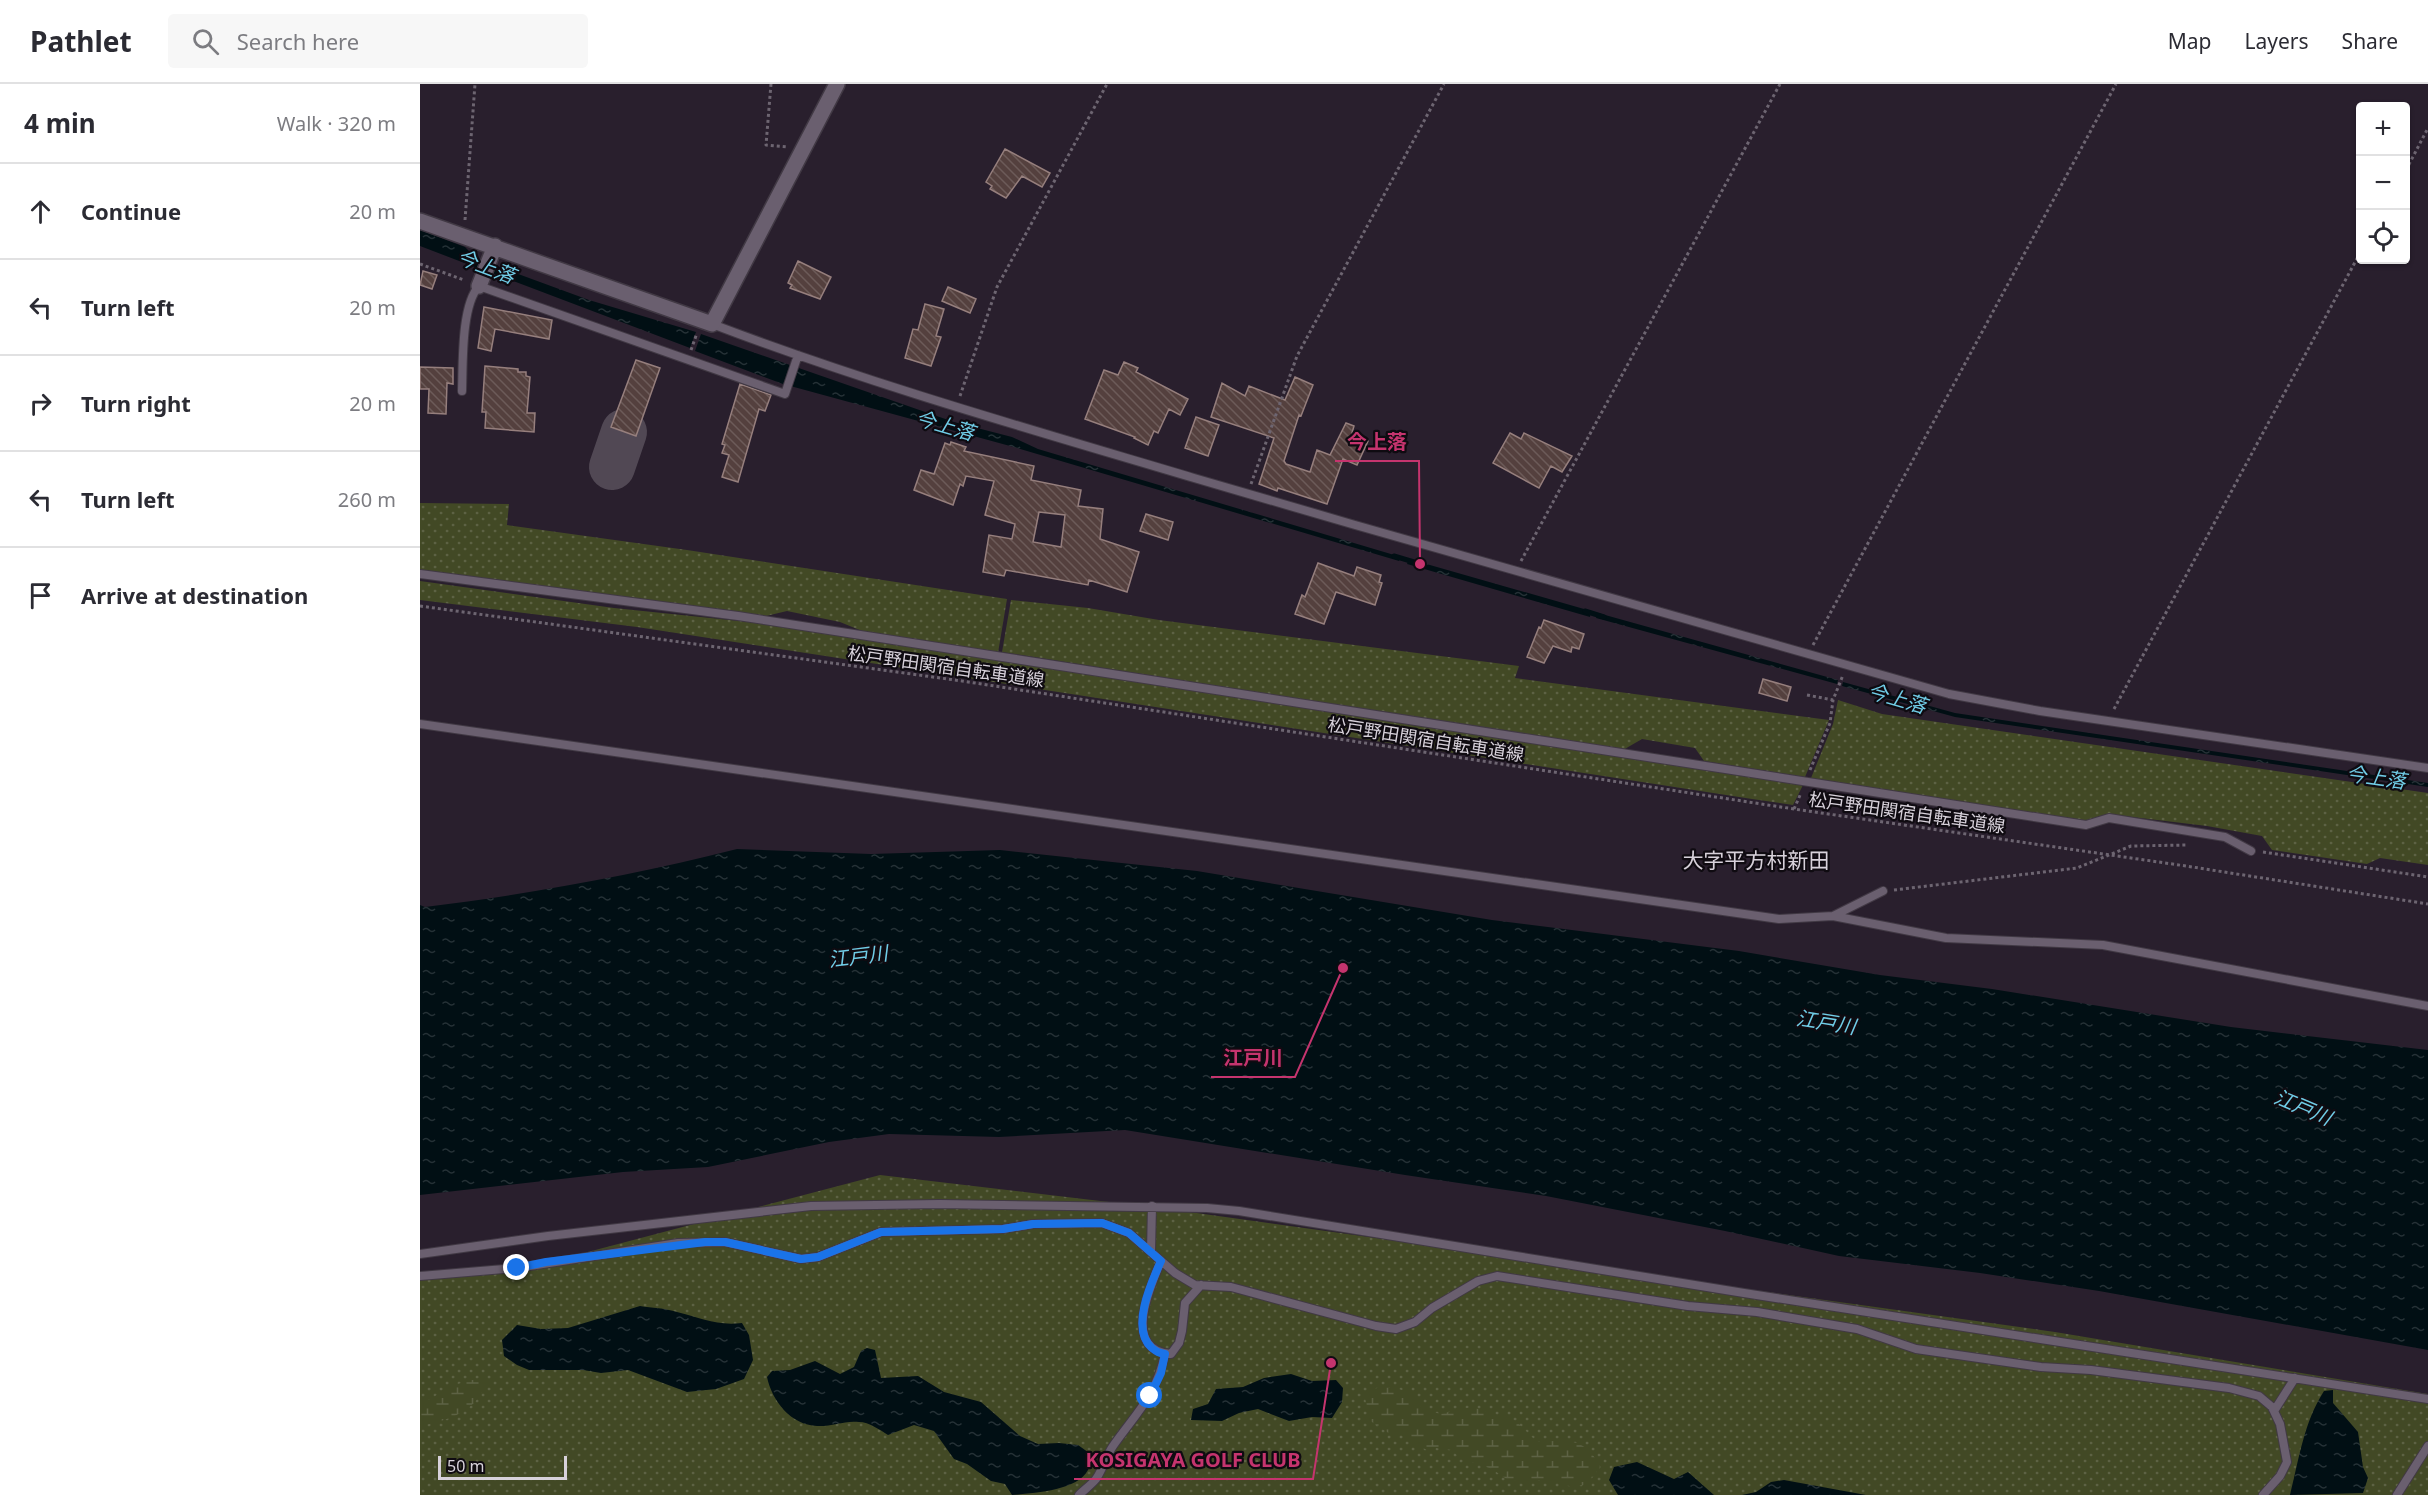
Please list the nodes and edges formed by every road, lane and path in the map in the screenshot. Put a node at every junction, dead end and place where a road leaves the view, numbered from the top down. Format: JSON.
{"nodes":[{"id":1,"x":475,"y":84,"type":"edge"},
{"id":2,"x":771,"y":84,"type":"edge"},
{"id":3,"x":837,"y":84,"type":"edge"},
{"id":4,"x":1107,"y":84,"type":"edge"},
{"id":5,"x":1444,"y":84,"type":"edge"},
{"id":6,"x":1780,"y":84,"type":"edge"},
{"id":7,"x":2116,"y":84,"type":"edge"},
{"id":8,"x":2428,"y":128,"type":"edge"},
{"id":9,"x":803,"y":149,"type":"junction"},
{"id":10,"x":2410,"y":162,"type":"edge"},
{"id":11,"x":420,"y":221,"type":"edge"},
{"id":12,"x":467,"y":223,"type":"dead end"},
{"id":13,"x":493,"y":252,"type":"junction"},
{"id":14,"x":2356,"y":262,"type":"edge"},
{"id":15,"x":420,"y":264,"type":"edge"},
{"id":16,"x":482,"y":281,"type":"junction"},
{"id":17,"x":707,"y":322,"type":"junction"},
{"id":18,"x":797,"y":357,"type":"junction"},
{"id":19,"x":687,"y":360,"type":"junction"},
{"id":20,"x":462,"y":391,"type":"dead end"},
{"id":21,"x":956,"y":406,"type":"junction"},
{"id":22,"x":1247,"y":494,"type":"junction"},
{"id":23,"x":1516,"y":571,"type":"junction"},
{"id":24,"x":420,"y":574,"type":"edge"},
{"id":25,"x":420,"y":606,"type":"edge"},
{"id":26,"x":1808,"y":654,"type":"junction"},
{"id":27,"x":1844,"y":673,"type":"dead end"},
{"id":28,"x":1807,"y":695,"type":"dead end"},
{"id":29,"x":1833,"y":700,"type":"junction"},
{"id":30,"x":2107,"y":721,"type":"junction"},
{"id":31,"x":420,"y":724,"type":"edge"},
{"id":32,"x":2428,"y":768,"type":"edge"},
{"id":33,"x":1805,"y":781,"type":"junction"},
{"id":34,"x":1794,"y":809,"type":"junction"},
{"id":35,"x":2190,"y":845,"type":"dead end"},
{"id":36,"x":2251,"y":851,"type":"joint"},
{"id":37,"x":2112,"y":855,"type":"junction"},
{"id":38,"x":2428,"y":877,"type":"edge"},
{"id":39,"x":1883,"y":891,"type":"joint"},
{"id":40,"x":2428,"y":904,"type":"edge"},
{"id":41,"x":1833,"y":916,"type":"junction"},
{"id":42,"x":2428,"y":1006,"type":"edge"},
{"id":43,"x":1152,"y":1206,"type":"junction"},
{"id":44,"x":1150,"y":1251,"type":"junction"},
{"id":45,"x":420,"y":1254,"type":"edge"},
{"id":46,"x":1161,"y":1261,"type":"junction"},
{"id":47,"x":420,"y":1276,"type":"edge"},
{"id":48,"x":1200,"y":1285,"type":"junction"},
{"id":49,"x":1165,"y":1354,"type":"junction"},
{"id":50,"x":2295,"y":1378,"type":"junction"},
{"id":51,"x":2428,"y":1399,"type":"edge"},
{"id":52,"x":2274,"y":1411,"type":"junction"},
{"id":53,"x":2428,"y":1446,"type":"edge"},
{"id":54,"x":1079,"y":1495,"type":"edge"},
{"id":55,"x":2263,"y":1495,"type":"edge"},
{"id":56,"x":2397,"y":1495,"type":"edge"}],
"edges":[{"from":1,"to":12,"type":"path"},
{"from":2,"to":9,"type":"path"},
{"from":3,"to":9,"type":"street"},
{"from":4,"to":21,"type":"path"},
{"from":5,"to":22,"type":"path"},
{"from":6,"to":23,"type":"path"},
{"from":7,"to":26,"type":"path"},
{"from":8,"to":10,"type":"path"},
{"from":9,"to":17,"type":"street"},
{"from":11,"to":13,"type":"street"},
{"from":13,"to":16,"type":"street"},
{"from":13,"to":17,"type":"street"},
{"from":14,"to":30,"type":"path"},
{"from":15,"to":16,"type":"path"},
{"from":16,"to":19,"type":"lane"},
{"from":16,"to":20,"type":"lane"},
{"from":17,"to":18,"type":"lane"},
{"from":17,"to":19,"type":"path"},
{"from":18,"to":19,"type":"lane"},
{"from":18,"to":21,"type":"lane"},
{"from":21,"to":22,"type":"lane"},
{"from":22,"to":23,"type":"lane"},
{"from":23,"to":26,"type":"lane"},
{"from":24,"to":33,"type":"lane"},
{"from":25,"to":34,"type":"path","name":"松戸野田関宿自転車道線"},
{"from":26,"to":30,"type":"lane"},
{"from":27,"to":29,"type":"path"},
{"from":28,"to":29,"type":"path"},
{"from":29,"to":33,"type":"path"},
{"from":30,"to":32,"type":"lane"},
{"from":31,"to":41,"type":"lane"},
{"from":33,"to":34,"type":"path"},
{"from":33,"to":36,"type":"lane"},
{"from":34,"to":37,"type":"path","name":"松戸野田関宿自転車道線"},
{"from":35,"to":37,"type":"path"},
{"from":36,"to":38,"type":"path"},
{"from":37,"to":39,"type":"path"},
{"from":37,"to":40,"type":"path","name":"松戸野田関宿自転車道線"},
{"from":39,"to":41,"type":"lane"},
{"from":41,"to":42,"type":"lane"},
{"from":43,"to":44,"type":"lane"},
{"from":43,"to":45,"type":"lane"},
{"from":43,"to":50,"type":"lane"},
{"from":44,"to":46,"type":"lane"},
{"from":44,"to":47,"type":"lane"},
{"from":46,"to":48,"type":"lane"},
{"from":46,"to":49,"type":"lane"},
{"from":48,"to":49,"type":"lane"},
{"from":48,"to":52,"type":"lane"},
{"from":49,"to":54,"type":"lane"},
{"from":50,"to":51,"type":"lane"},
{"from":50,"to":52,"type":"lane"},
{"from":52,"to":55,"type":"lane"},
{"from":53,"to":56,"type":"lane"}]}
